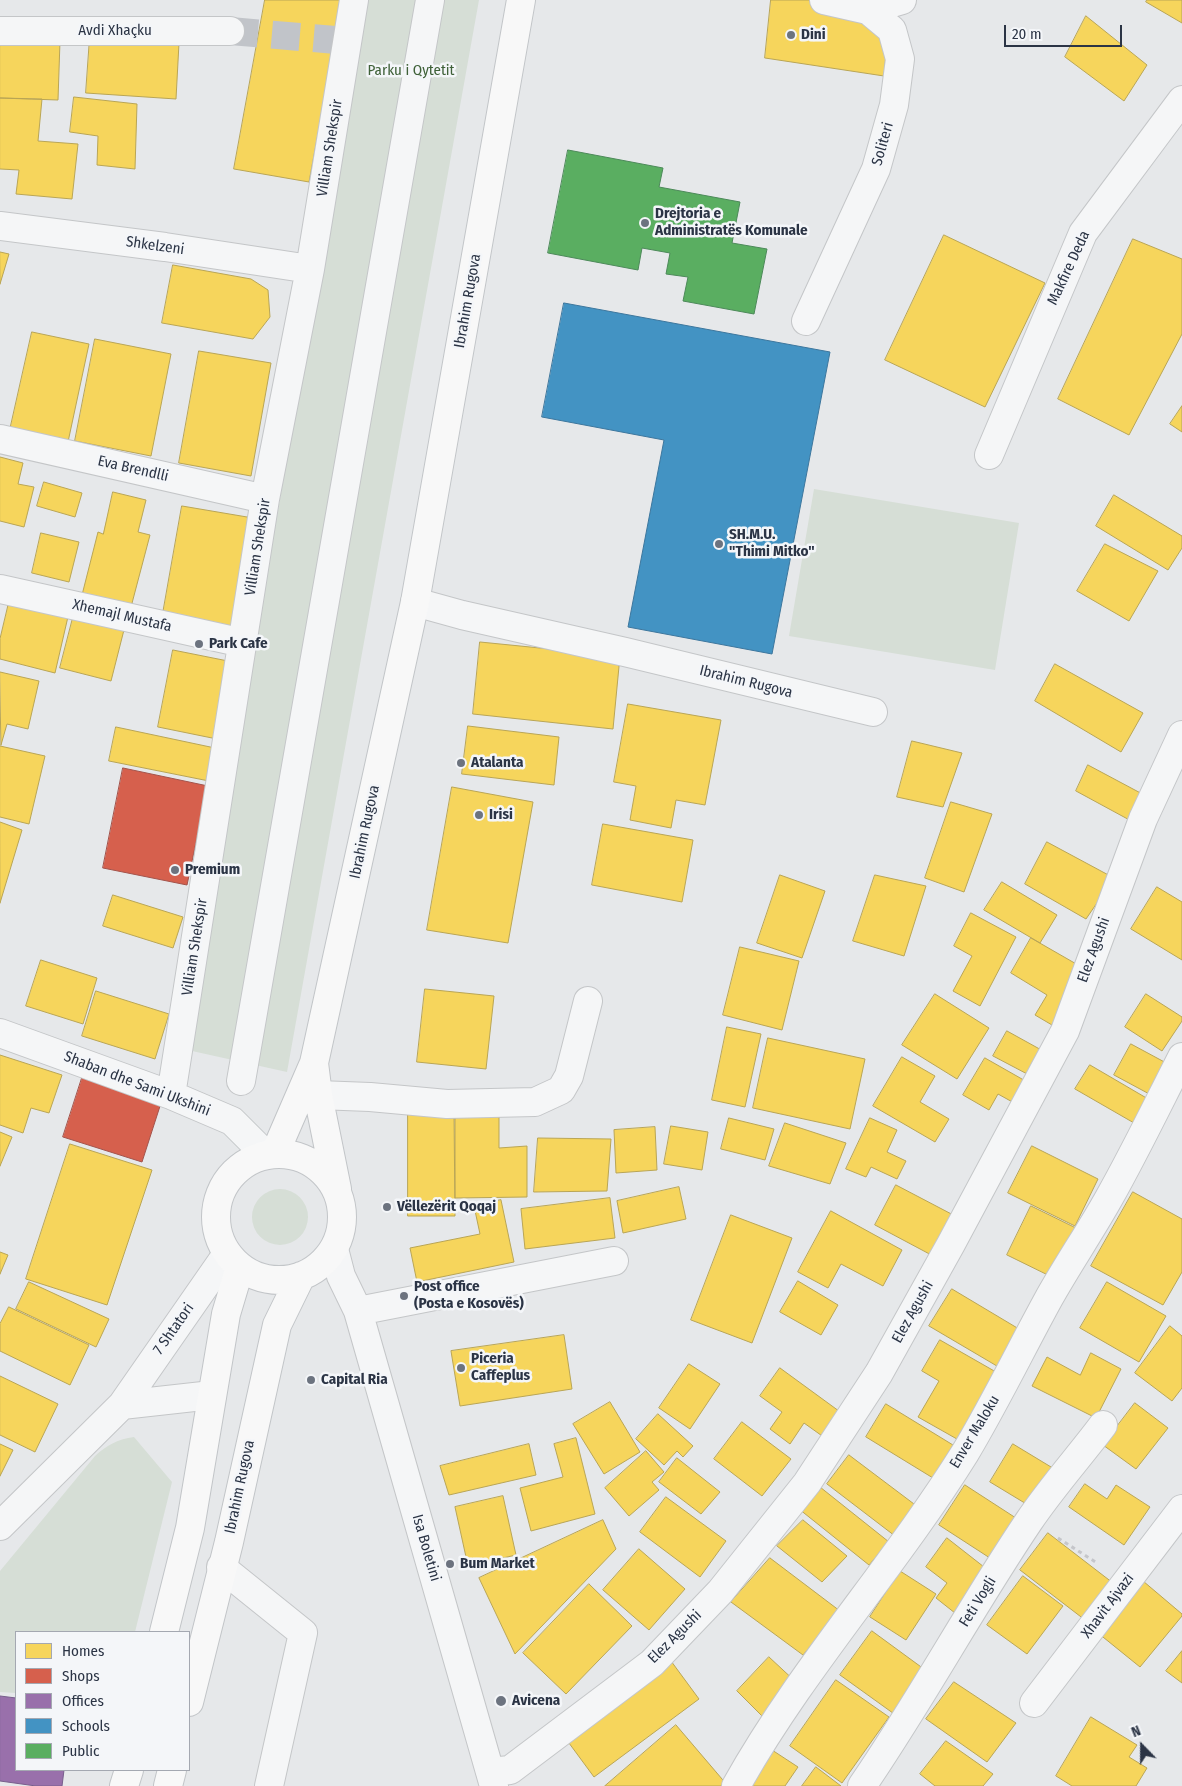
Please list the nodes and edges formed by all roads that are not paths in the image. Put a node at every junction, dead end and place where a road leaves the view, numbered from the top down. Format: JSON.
{"nodes":[{"id":1,"x":354,"y":0,"type":"edge"},
{"id":2,"x":430,"y":0,"type":"edge"},
{"id":3,"x":521,"y":0,"type":"edge"},
{"id":4,"x":824,"y":0,"type":"edge"},
{"id":5,"x":902,"y":0,"type":"edge"},
{"id":6,"x":868,"y":10,"type":"junction"},
{"id":7,"x":0,"y":31,"type":"edge"},
{"id":8,"x":230,"y":31,"type":"tunnel mouth"},
{"id":9,"x":1182,"y":100,"type":"edge"},
{"id":10,"x":0,"y":226,"type":"edge"},
{"id":11,"x":310,"y":269,"type":"junction"},
{"id":12,"x":806,"y":321,"type":"dead end"},
{"id":13,"x":0,"y":439,"type":"edge"},
{"id":14,"x":988,"y":455,"type":"dead end"},
{"id":15,"x":265,"y":499,"type":"junction"},
{"id":16,"x":0,"y":589,"type":"edge"},
{"id":17,"x":415,"y":602,"type":"junction"},
{"id":18,"x":243,"y":643,"type":"junction"},
{"id":19,"x":873,"y":712,"type":"dead end"},
{"id":20,"x":1182,"y":735,"type":"edge"},
{"id":21,"x":588,"y":1001,"type":"dead end"},
{"id":22,"x":0,"y":1033,"type":"edge"},
{"id":23,"x":1182,"y":1057,"type":"edge"},
{"id":24,"x":314,"y":1063,"type":"junction"},
{"id":25,"x":241,"y":1081,"type":"dead end"},
{"id":26,"x":171,"y":1095,"type":"junction"},
{"id":27,"x":318,"y":1095,"type":"junction"},
{"id":28,"x":269,"y":1153,"type":"junction"},
{"id":29,"x":337,"y":1192,"type":"junction"},
{"id":30,"x":334,"y":1249,"type":"junction"},
{"id":31,"x":233,"y":1260,"type":"junction"},
{"id":32,"x":614,"y":1261,"type":"dead end"},
{"id":33,"x":301,"y":1276,"type":"junction"},
{"id":34,"x":358,"y":1311,"type":"junction"},
{"id":35,"x":212,"y":1395,"type":"junction"},
{"id":36,"x":122,"y":1405,"type":"junction"},
{"id":37,"x":1103,"y":1425,"type":"dead end"},
{"id":38,"x":1182,"y":1509,"type":"edge"},
{"id":39,"x":1,"y":1525,"type":"edge"},
{"id":40,"x":221,"y":1567,"type":"junction"},
{"id":41,"x":164,"y":1631,"type":"edge"},
{"id":42,"x":190,"y":1698,"type":"edge"},
{"id":43,"x":1034,"y":1703,"type":"dead end"},
{"id":44,"x":129,"y":1771,"type":"edge"},
{"id":45,"x":172,"y":1771,"type":"edge"},
{"id":46,"x":492,"y":1779,"type":"edge"},
{"id":47,"x":124,"y":1786,"type":"edge"},
{"id":48,"x":168,"y":1786,"type":"edge"},
{"id":49,"x":268,"y":1786,"type":"edge"},
{"id":50,"x":736,"y":1786,"type":"edge"},
{"id":51,"x":862,"y":1786,"type":"edge"}],
"edges":[{"from":1,"to":11,"type":"street","name":"Villiam Shekspir"},
{"from":2,"to":25,"type":"street"},
{"from":3,"to":17,"type":"main road","name":"Ibrahim Rugova"},
{"from":4,"to":6,"type":"street","name":"Soliteri"},
{"from":5,"to":6,"type":"street"},
{"from":6,"to":12,"type":"street","name":"Soliteri"},
{"from":7,"to":8,"type":"street","name":"Avdi Xhaçku"},
{"from":9,"to":14,"type":"street","name":"Makfire Deda"},
{"from":10,"to":11,"type":"street","name":"Shkelzeni"},
{"from":11,"to":15,"type":"street","name":"Villiam Shekspir"},
{"from":13,"to":15,"type":"street","name":"Eva Brendlli"},
{"from":15,"to":18,"type":"street","name":"Villiam Shekspir"},
{"from":16,"to":18,"type":"street","name":"Xhemajl Mustafa"},
{"from":17,"to":19,"type":"street","name":"Ibrahim Rugova"},
{"from":17,"to":24,"type":"main road","name":"Ibrahim Rugova"},
{"from":18,"to":26,"type":"street","name":"Villiam Shekspir"},
{"from":20,"to":46,"type":"street","name":"Elez Agushi"},
{"from":21,"to":27,"type":"street"},
{"from":22,"to":26,"type":"street","name":"Shaban dhe Sami Ukshini"},
{"from":23,"to":50,"type":"street","name":"Enver Maloku"},
{"from":24,"to":27,"type":"main road","name":"Ibrahim Rugova"},
{"from":24,"to":28,"type":"main road","name":"Ibrahim Rugova"},
{"from":26,"to":28,"type":"street","name":"Shaban dhe Sami Ukshini"},
{"from":27,"to":29,"type":"main road","name":"Ibrahim Rugova"},
{"from":28,"to":29,"type":"main road","name":"Ibrahim Rugova"},
{"from":28,"to":31,"type":"main road"},
{"from":29,"to":30,"type":"main road","name":"Ibrahim Rugova"},
{"from":30,"to":33,"type":"main road","name":"Ibrahim Rugova"},
{"from":30,"to":34,"type":"street","name":"Isa Boletini"},
{"from":31,"to":33,"type":"main road","name":"Ibrahim Rugova"},
{"from":31,"to":35,"type":"main road"},
{"from":31,"to":36,"type":"street","name":"7 Shtatori"},
{"from":32,"to":34,"type":"street"},
{"from":33,"to":40,"type":"main road","name":"Ibrahim Rugova"},
{"from":34,"to":46,"type":"street","name":"Isa Boletini"},
{"from":35,"to":36,"type":"street"},
{"from":35,"to":41,"type":"main road"},
{"from":36,"to":39,"type":"street","name":"7 Shtatori"},
{"from":37,"to":51,"type":"street","name":"Feti Vogli"},
{"from":38,"to":43,"type":"street","name":"Xhavit Ajvazi"},
{"from":40,"to":42,"type":"main road","name":"Ibrahim Rugova"},
{"from":40,"to":49,"type":"street"},
{"from":44,"to":47,"type":"main road"},
{"from":45,"to":48,"type":"main road"}]}
